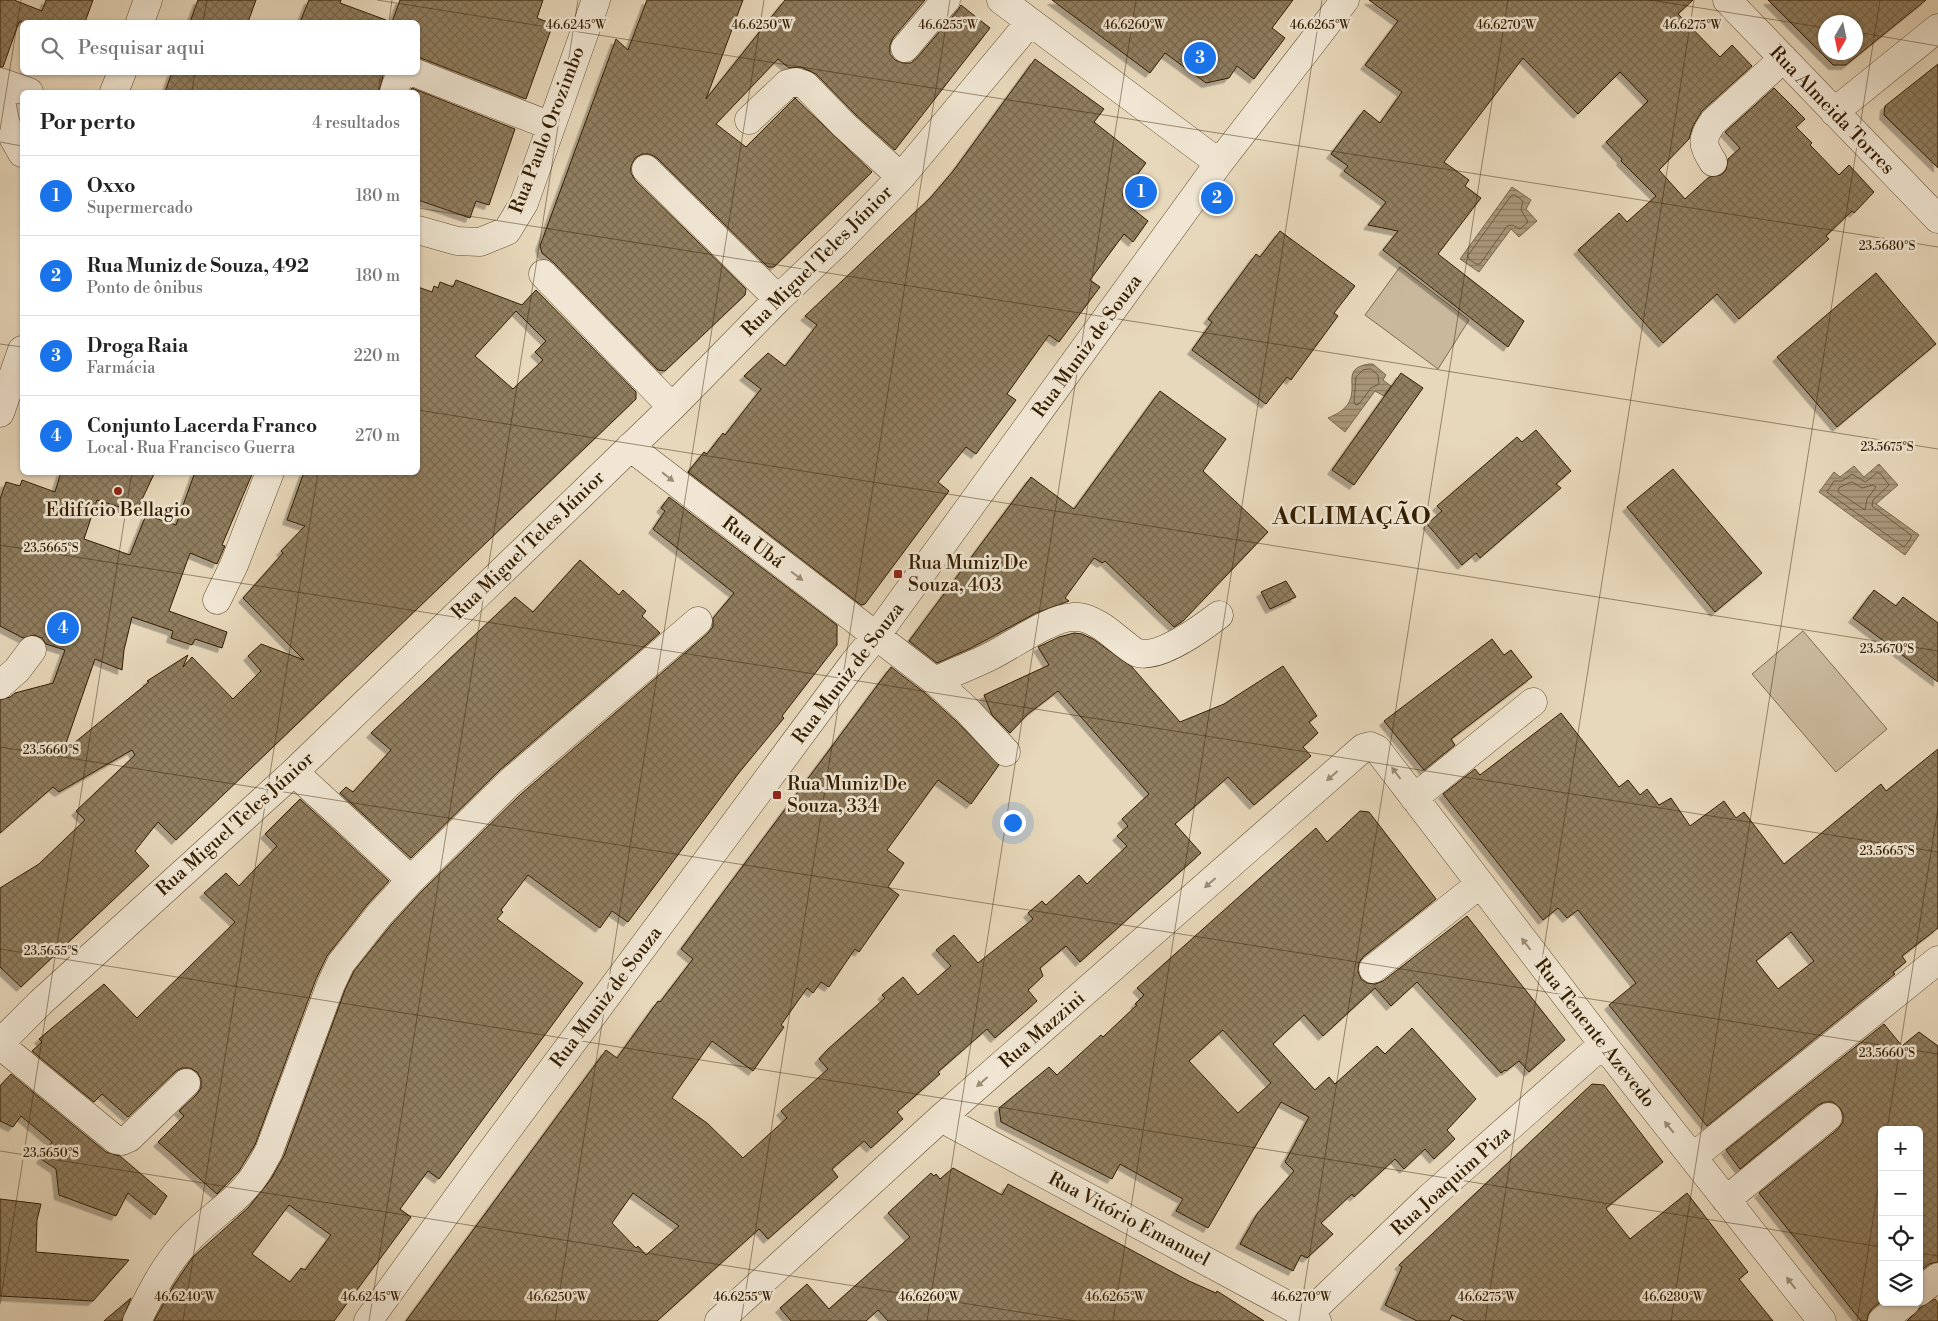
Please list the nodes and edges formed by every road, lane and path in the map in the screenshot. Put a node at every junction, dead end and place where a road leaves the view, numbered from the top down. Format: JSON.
{"nodes":[{"id":1,"x":148,"y":0,"type":"edge"},
{"id":2,"x":596,"y":0,"type":"edge"},
{"id":3,"x":946,"y":0,"type":"edge"},
{"id":4,"x":1001,"y":0,"type":"edge"},
{"id":5,"x":1345,"y":0,"type":"edge"},
{"id":6,"x":1727,"y":0,"type":"edge"},
{"id":7,"x":141,"y":20,"type":"edge"},
{"id":8,"x":1030,"y":22,"type":"junction"},
{"id":9,"x":1938,"y":28,"type":"edge"},
{"id":10,"x":905,"y":48,"type":"dead end"},
{"id":11,"x":1783,"y":59,"type":"junction"},
{"id":12,"x":121,"y":75,"type":"edge"},
{"id":13,"x":402,"y":75,"type":"edge"},
{"id":14,"x":420,"y":75,"type":"edge"},
{"id":15,"x":0,"y":82,"type":"edge"},
{"id":16,"x":22,"y":90,"type":"edge"},
{"id":17,"x":115,"y":90,"type":"edge"},
{"id":18,"x":395,"y":90,"type":"edge"},
{"id":19,"x":0,"y":96,"type":"edge"},
{"id":20,"x":1834,"y":112,"type":"junction"},
{"id":21,"x":749,"y":120,"type":"dead end"},
{"id":22,"x":551,"y":126,"type":"junction"},
{"id":23,"x":20,"y":149,"type":"edge"},
{"id":24,"x":1713,"y":162,"type":"dead end"},
{"id":25,"x":1219,"y":163,"type":"junction"},
{"id":26,"x":646,"y":169,"type":"dead end"},
{"id":27,"x":901,"y":177,"type":"junction"},
{"id":28,"x":1938,"y":219,"type":"edge"},
{"id":29,"x":420,"y":231,"type":"edge"},
{"id":30,"x":543,"y":274,"type":"dead end"},
{"id":31,"x":778,"y":299,"type":"junction"},
{"id":32,"x":20,"y":356,"type":"edge"},
{"id":33,"x":672,"y":408,"type":"junction"},
{"id":34,"x":0,"y":413,"type":"edge"},
{"id":35,"x":630,"y":447,"type":"junction"},
{"id":36,"x":269,"y":475,"type":"edge"},
{"id":37,"x":217,"y":600,"type":"dead end"},
{"id":38,"x":1219,"y":615,"type":"dead end"},
{"id":39,"x":698,"y":621,"type":"dead end"},
{"id":40,"x":876,"y":636,"type":"junction"},
{"id":41,"x":32,"y":650,"type":"dead end"},
{"id":42,"x":935,"y":681,"type":"junction"},
{"id":43,"x":0,"y":684,"type":"edge"},
{"id":44,"x":1533,"y":702,"type":"dead end"},
{"id":45,"x":1370,"y":746,"type":"joint"},
{"id":46,"x":1006,"y":752,"type":"dead end"},
{"id":47,"x":294,"y":772,"type":"junction"},
{"id":48,"x":1414,"y":798,"type":"junction"},
{"id":49,"x":411,"y":880,"type":"junction"},
{"id":50,"x":1480,"y":884,"type":"junction"},
{"id":51,"x":1938,"y":960,"type":"edge"},
{"id":52,"x":1373,"y":970,"type":"dead end"},
{"id":53,"x":0,"y":1044,"type":"edge"},
{"id":54,"x":1603,"y":1044,"type":"junction"},
{"id":55,"x":186,"y":1083,"type":"dead end"},
{"id":56,"x":941,"y":1118,"type":"junction"},
{"id":57,"x":1828,"y":1118,"type":"dead end"},
{"id":58,"x":1693,"y":1157,"type":"junction"},
{"id":59,"x":1726,"y":1200,"type":"junction"},
{"id":60,"x":1938,"y":1277,"type":"edge"},
{"id":61,"x":1923,"y":1289,"type":"edge"},
{"id":62,"x":1901,"y":1306,"type":"edge"},
{"id":63,"x":1309,"y":1319,"type":"edge"},
{"id":64,"x":138,"y":1321,"type":"edge"},
{"id":65,"x":368,"y":1321,"type":"edge"},
{"id":66,"x":719,"y":1321,"type":"edge"},
{"id":67,"x":1822,"y":1321,"type":"edge"},
{"id":68,"x":1882,"y":1321,"type":"edge"}],
"edges":[{"from":1,"to":7,"type":"street"},
{"from":2,"to":22,"type":"street","name":"Rua Paulo Orozimbo"},
{"from":3,"to":10,"type":"street"},
{"from":4,"to":8,"type":"street"},
{"from":5,"to":25,"type":"street","name":"Rua Muniz de Souza"},
{"from":6,"to":11,"type":"street","name":"Rua Almeida Torres"},
{"from":8,"to":25,"type":"street"},
{"from":8,"to":27,"type":"street","name":"Rua Miguel Teles Júnior"},
{"from":9,"to":20,"type":"street"},
{"from":11,"to":20,"type":"street","name":"Rua Almeida Torres"},
{"from":11,"to":24,"type":"street"},
{"from":12,"to":17,"type":"street"},
{"from":13,"to":18,"type":"street"},
{"from":14,"to":22,"type":"street"},
{"from":15,"to":16,"type":"street"},
{"from":19,"to":23,"type":"street"},
{"from":20,"to":28,"type":"street","name":"Rua Almeida Torres"},
{"from":21,"to":27,"type":"street"},
{"from":22,"to":29,"type":"street","name":"Rua Paulo Orozimbo"},
{"from":25,"to":40,"type":"street","name":"Rua Muniz de Souza"},
{"from":26,"to":31,"type":"street"},
{"from":27,"to":31,"type":"street","name":"Rua Miguel Teles Júnior"},
{"from":30,"to":33,"type":"street"},
{"from":31,"to":33,"type":"street","name":"Rua Miguel Teles Júnior"},
{"from":32,"to":34,"type":"street"},
{"from":33,"to":35,"type":"street","name":"Rua Miguel Teles Júnior"},
{"from":35,"to":40,"type":"street","name":"Rua Ubá","one_way":true},
{"from":35,"to":47,"type":"street","name":"Rua Miguel Teles Júnior"},
{"from":36,"to":37,"type":"street"},
{"from":38,"to":42,"type":"street"},
{"from":39,"to":49,"type":"street"},
{"from":40,"to":42,"type":"street","name":"Rua Ubá"},
{"from":40,"to":65,"type":"street","name":"Rua Muniz de Souza"},
{"from":41,"to":43,"type":"street"},
{"from":42,"to":46,"type":"street","name":"Rua Ubá"},
{"from":44,"to":48,"type":"street"},
{"from":48,"to":45,"type":"street","name":"Rua Tenente Azevedo","one_way":true},
{"from":45,"to":56,"type":"street","name":"Rua Mazzini","one_way":true},
{"from":47,"to":49,"type":"street"},
{"from":47,"to":53,"type":"street","name":"Rua Miguel Teles Júnior"},
{"from":48,"to":50,"type":"street","name":"Rua Tenente Azevedo"},
{"from":49,"to":64,"type":"street"},
{"from":50,"to":52,"type":"street"},
{"from":54,"to":50,"type":"street","name":"Rua Tenente Azevedo","one_way":true},
{"from":51,"to":58,"type":"street"},
{"from":53,"to":55,"type":"street"},
{"from":58,"to":54,"type":"street","name":"Rua Tenente Azevedo","one_way":true},
{"from":54,"to":63,"type":"street","name":"Rua Joaquim Piza"},
{"from":56,"to":63,"type":"street","name":"Rua Vitório Emanuel"},
{"from":56,"to":66,"type":"street","name":"Rua Mazzini"},
{"from":57,"to":59,"type":"street"},
{"from":58,"to":59,"type":"street","name":"Rua Tenente Azevedo"},
{"from":67,"to":59,"type":"street","name":"Rua Tenente Azevedo","one_way":true},
{"from":60,"to":61,"type":"street"},
{"from":62,"to":68,"type":"street"}]}
